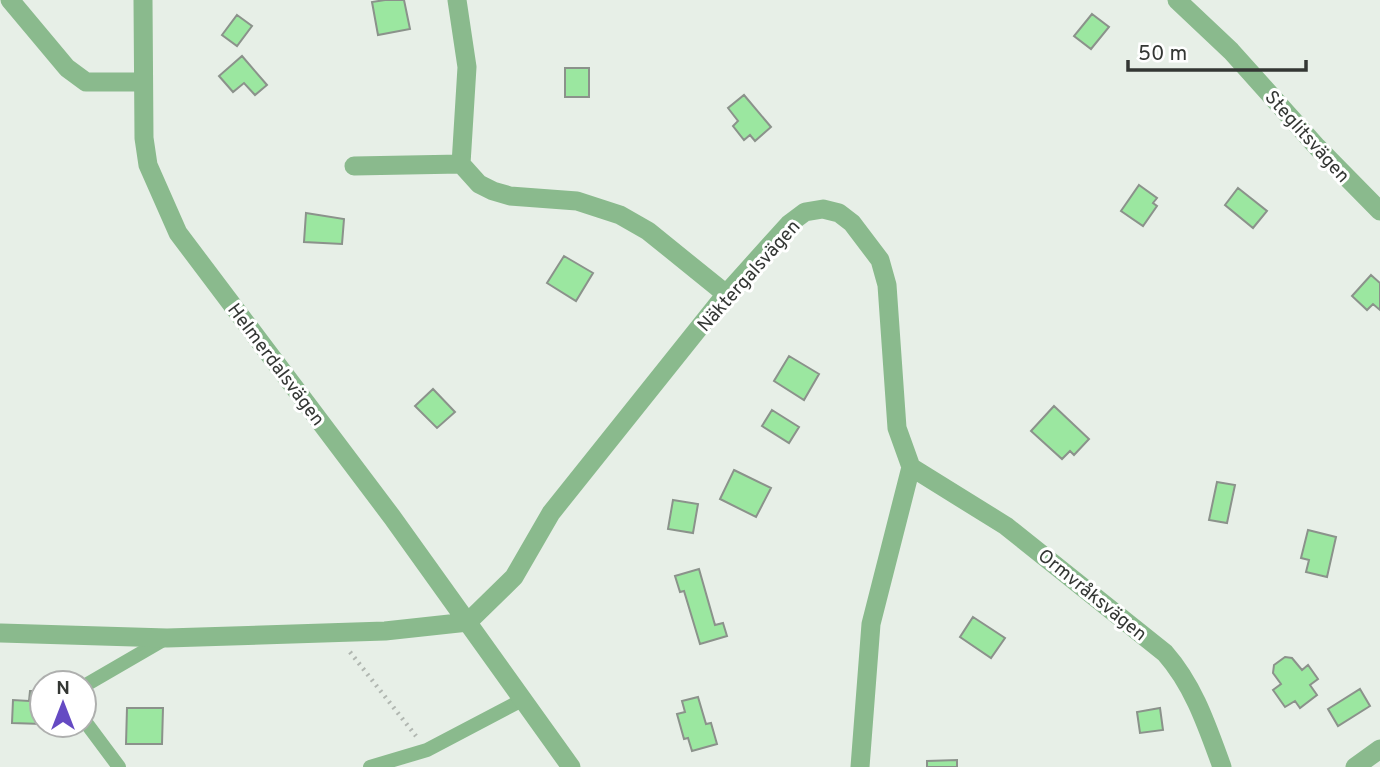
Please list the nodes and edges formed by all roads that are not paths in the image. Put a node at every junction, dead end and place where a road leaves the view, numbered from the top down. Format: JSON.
{"nodes":[{"id":1,"x":10,"y":0,"type":"edge"},
{"id":2,"x":143,"y":0,"type":"edge"},
{"id":3,"x":457,"y":0,"type":"edge"},
{"id":4,"x":1177,"y":0,"type":"edge"},
{"id":5,"x":143,"y":82,"type":"junction"},
{"id":6,"x":461,"y":164,"type":"junction"},
{"id":7,"x":354,"y":166,"type":"dead end"},
{"id":8,"x":1380,"y":211,"type":"edge"},
{"id":9,"x":726,"y":294,"type":"junction"},
{"id":10,"x":911,"y":467,"type":"junction"},
{"id":11,"x":468,"y":622,"type":"junction"},
{"id":12,"x":1,"y":633,"type":"edge"},
{"id":13,"x":167,"y":638,"type":"junction"},
{"id":14,"x":98,"y":678,"type":"edge"},
{"id":15,"x":522,"y":700,"type":"junction"},
{"id":16,"x":98,"y":739,"type":"edge"},
{"id":17,"x":1380,"y":749,"type":"edge"},
{"id":18,"x":119,"y":767,"type":"edge"},
{"id":19,"x":370,"y":767,"type":"edge"},
{"id":20,"x":571,"y":767,"type":"edge"},
{"id":21,"x":859,"y":767,"type":"edge"},
{"id":22,"x":1222,"y":767,"type":"edge"},
{"id":23,"x":1355,"y":767,"type":"edge"}],
"edges":[{"from":1,"to":5,"type":"street"},
{"from":2,"to":5,"type":"street","name":"Helmerdalsvägen"},
{"from":3,"to":6,"type":"street"},
{"from":4,"to":8,"type":"street","name":"Steglitsvägen"},
{"from":5,"to":11,"type":"street","name":"Helmerdalsvägen"},
{"from":6,"to":7,"type":"street"},
{"from":6,"to":9,"type":"street"},
{"from":9,"to":10,"type":"street","name":"Näktergalsvägen"},
{"from":9,"to":11,"type":"street","name":"Näktergalsvägen"},
{"from":10,"to":21,"type":"street"},
{"from":10,"to":22,"type":"street","name":"Ormvråksvägen"},
{"from":11,"to":13,"type":"street"},
{"from":11,"to":15,"type":"street","name":"Helmerdalsvägen"},
{"from":12,"to":13,"type":"street"},
{"from":13,"to":14,"type":"lane"},
{"from":15,"to":19,"type":"lane"},
{"from":15,"to":20,"type":"street","name":"Helmerdalsvägen"},
{"from":16,"to":18,"type":"lane"},
{"from":17,"to":23,"type":"street"}]}
